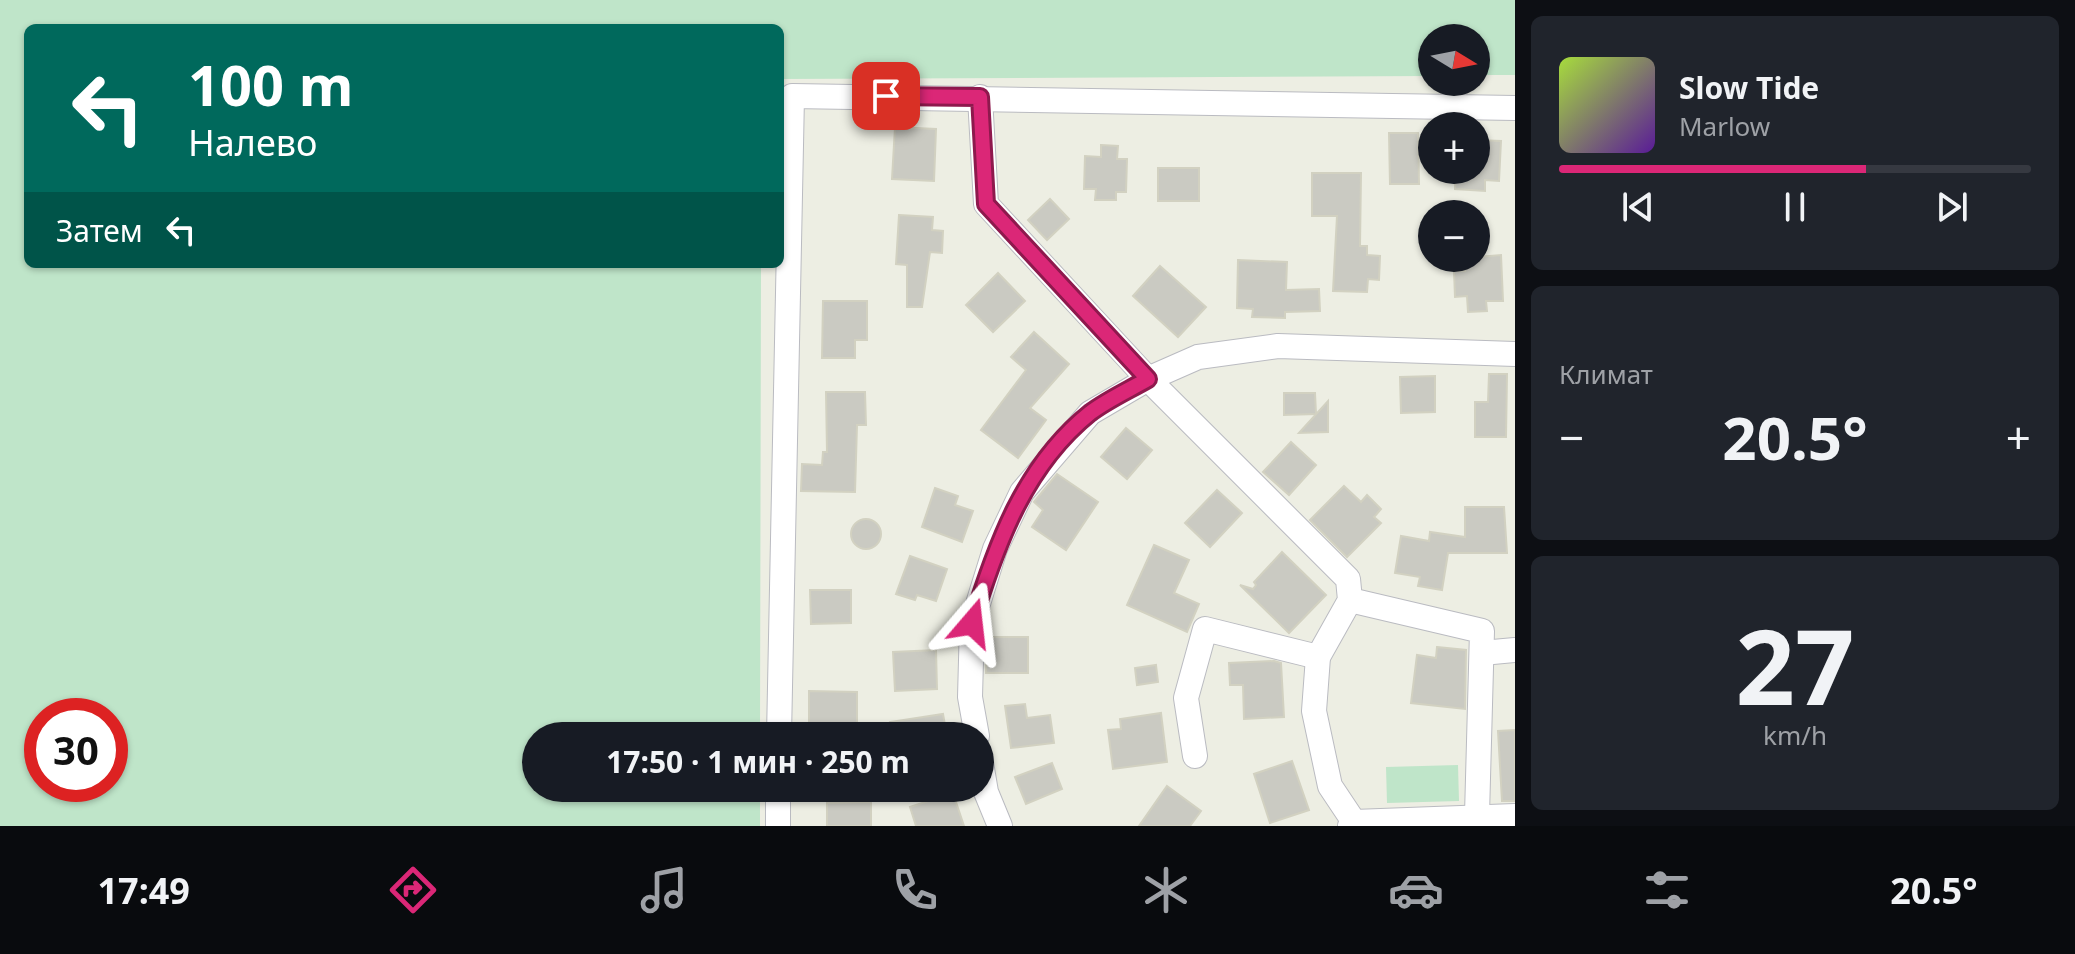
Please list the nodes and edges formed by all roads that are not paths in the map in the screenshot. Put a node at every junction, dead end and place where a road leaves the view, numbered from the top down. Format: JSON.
{"nodes":[{"id":1,"x":980,"y":97,"type":"junction"},
{"id":2,"x":1515,"y":108,"type":"edge"},
{"id":3,"x":1515,"y":354,"type":"edge"},
{"id":4,"x":1148,"y":379,"type":"junction"},
{"id":5,"x":1350,"y":600,"type":"junction"},
{"id":6,"x":1515,"y":650,"type":"edge"},
{"id":7,"x":1482,"y":653,"type":"junction"},
{"id":8,"x":1318,"y":657,"type":"junction"},
{"id":9,"x":779,"y":722,"type":"edge"},
{"id":10,"x":974,"y":722,"type":"edge"},
{"id":11,"x":1195,"y":756,"type":"dead end"},
{"id":12,"x":778,"y":802,"type":"edge"},
{"id":13,"x":990,"y":802,"type":"edge"},
{"id":14,"x":1477,"y":815,"type":"junction"},
{"id":15,"x":1515,"y":816,"type":"edge"},
{"id":16,"x":1352,"y":824,"type":"edge"},
{"id":17,"x":778,"y":826,"type":"edge"},
{"id":18,"x":1000,"y":826,"type":"edge"}],
"edges":[{"from":1,"to":2,"type":"street"},
{"from":1,"to":4,"type":"street"},
{"from":1,"to":9,"type":"street"},
{"from":3,"to":4,"type":"street"},
{"from":4,"to":5,"type":"street"},
{"from":4,"to":10,"type":"street"},
{"from":5,"to":7,"type":"street"},
{"from":5,"to":8,"type":"street"},
{"from":6,"to":7,"type":"street"},
{"from":7,"to":14,"type":"street"},
{"from":8,"to":11,"type":"street"},
{"from":8,"to":16,"type":"street"},
{"from":12,"to":17,"type":"street"},
{"from":13,"to":18,"type":"street"},
{"from":14,"to":15,"type":"street"},
{"from":14,"to":16,"type":"street"}]}
